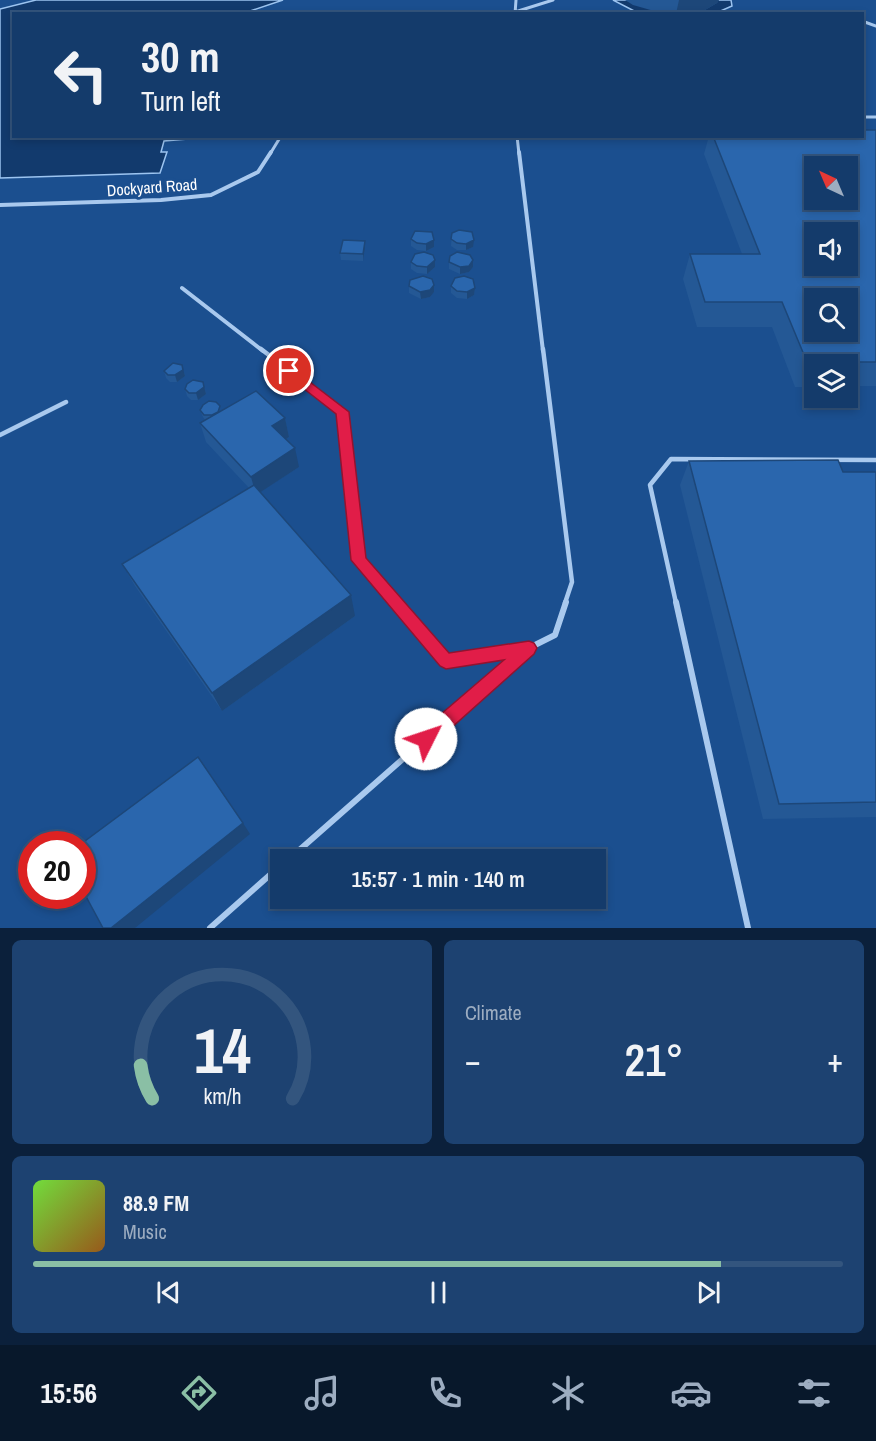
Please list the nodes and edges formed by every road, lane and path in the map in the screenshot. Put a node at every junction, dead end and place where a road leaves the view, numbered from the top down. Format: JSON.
{"nodes":[{"id":1,"x":553,"y":0,"type":"edge"},
{"id":2,"x":517,"y":12,"type":"edge"},
{"id":3,"x":280,"y":138,"type":"edge"},
{"id":4,"x":517,"y":138,"type":"edge"},
{"id":5,"x":0,"y":205,"type":"edge"},
{"id":6,"x":182,"y":288,"type":"dead end"},
{"id":7,"x":66,"y":402,"type":"dead end"},
{"id":8,"x":0,"y":435,"type":"edge"},
{"id":9,"x":876,"y":460,"type":"edge"},
{"id":10,"x":529,"y":648,"type":"junction"},
{"id":11,"x":301,"y":849,"type":"edge"},
{"id":12,"x":270,"y":875,"type":"edge"},
{"id":13,"x":210,"y":928,"type":"edge"},
{"id":14,"x":748,"y":928,"type":"edge"}],
"edges":[{"from":1,"to":2,"type":"lane"},
{"from":3,"to":5,"type":"lane","name":"Dockyard Road"},
{"from":4,"to":10,"type":"lane"},
{"from":6,"to":10,"type":"lane"},
{"from":7,"to":8,"type":"lane"},
{"from":9,"to":14,"type":"lane"},
{"from":10,"to":11,"type":"lane"},
{"from":12,"to":13,"type":"lane"}]}
